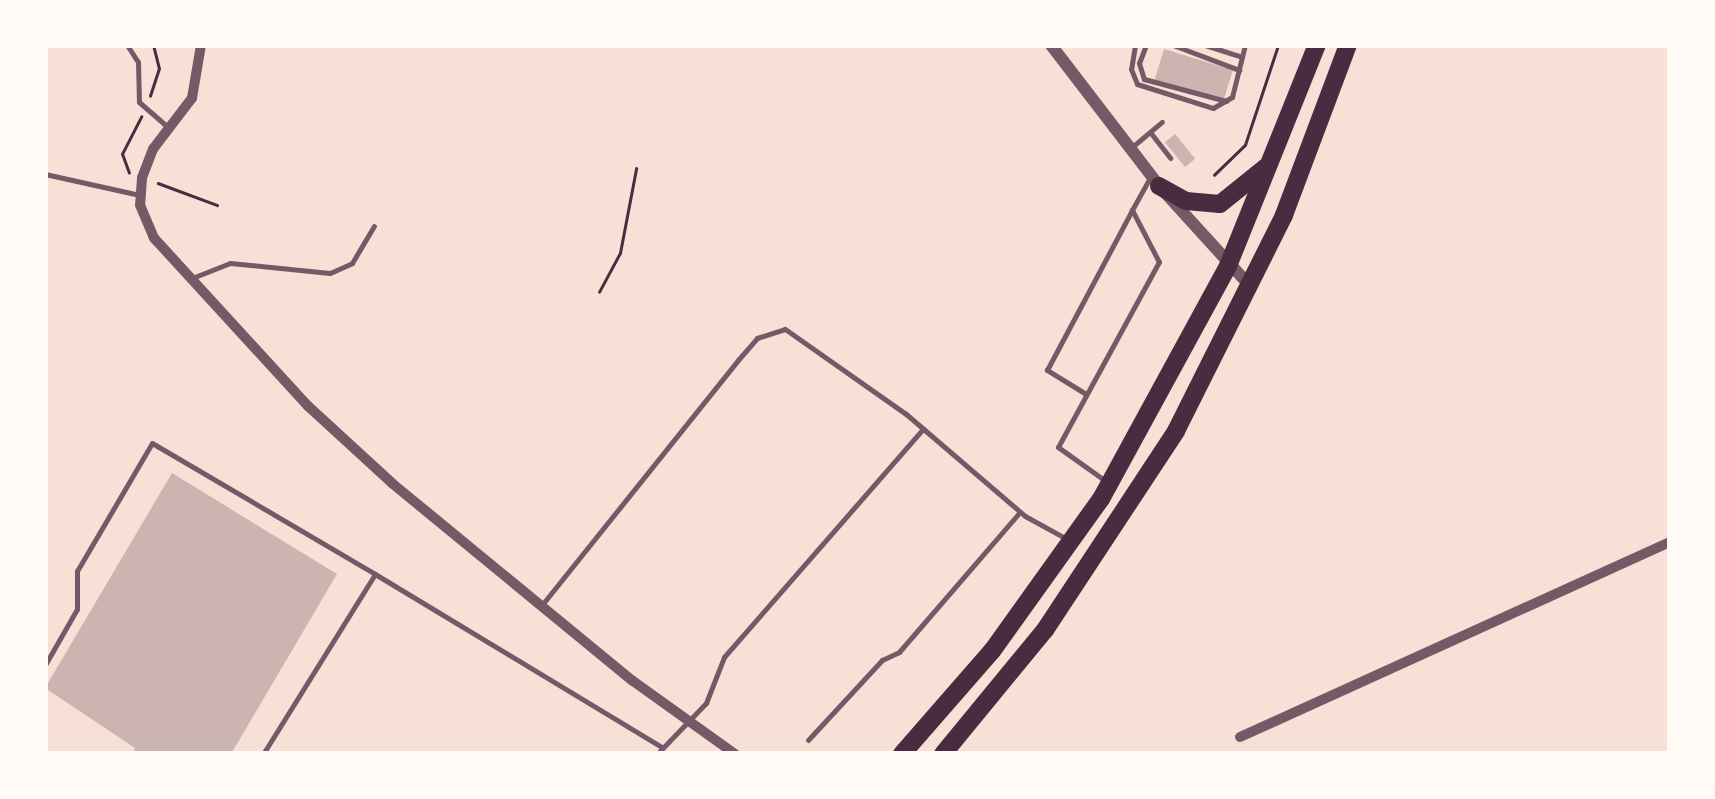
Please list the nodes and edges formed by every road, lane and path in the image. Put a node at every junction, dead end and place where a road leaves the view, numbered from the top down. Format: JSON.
{"nodes":[{"id":1,"x":127,"y":45,"type":"edge"},
{"id":2,"x":201,"y":45,"type":"edge"},
{"id":3,"x":1051,"y":45,"type":"edge"},
{"id":4,"x":1135,"y":45,"type":"edge"},
{"id":5,"x":1146,"y":45,"type":"edge"},
{"id":6,"x":1173,"y":45,"type":"edge"},
{"id":7,"x":1205,"y":45,"type":"edge"},
{"id":8,"x":1245,"y":45,"type":"edge"},
{"id":9,"x":1278,"y":45,"type":"edge"},
{"id":10,"x":1317,"y":45,"type":"edge"},
{"id":11,"x":1348,"y":45,"type":"edge"},
{"id":12,"x":1241,"y":57,"type":"junction"},
{"id":13,"x":1239,"y":72,"type":"junction"},
{"id":14,"x":1232,"y":97,"type":"junction"},
{"id":15,"x":1162,"y":122,"type":"dead end"},
{"id":16,"x":172,"y":130,"type":"junction"},
{"id":17,"x":1150,"y":132,"type":"junction"},
{"id":18,"x":1130,"y":148,"type":"junction"},
{"id":19,"x":1276,"y":156,"type":"junction"},
{"id":20,"x":1170,"y":158,"type":"dead end"},
{"id":21,"x":636,"y":169,"type":"dead end"},
{"id":22,"x":45,"y":174,"type":"edge"},
{"id":23,"x":1214,"y":175,"type":"dead end"},
{"id":24,"x":152,"y":181,"type":"dead end"},
{"id":25,"x":1155,"y":181,"type":"junction"},
{"id":26,"x":140,"y":196,"type":"junction"},
{"id":27,"x":217,"y":205,"type":"dead end"},
{"id":28,"x":1132,"y":210,"type":"junction"},
{"id":29,"x":374,"y":226,"type":"dead end"},
{"id":30,"x":1228,"y":266,"type":"junction"},
{"id":31,"x":190,"y":280,"type":"junction"},
{"id":32,"x":1251,"y":287,"type":"junction"},
{"id":33,"x":599,"y":292,"type":"dead end"},
{"id":34,"x":1086,"y":394,"type":"junction"},
{"id":35,"x":922,"y":429,"type":"junction"},
{"id":36,"x":1110,"y":484,"type":"junction"},
{"id":37,"x":1020,"y":512,"type":"junction"},
{"id":38,"x":1072,"y":541,"type":"junction"},
{"id":39,"x":1670,"y":542,"type":"edge"},
{"id":40,"x":375,"y":574,"type":"junction"},
{"id":41,"x":541,"y":606,"type":"junction"},
{"id":42,"x":45,"y":665,"type":"edge"},
{"id":43,"x":692,"y":722,"type":"junction"},
{"id":44,"x":1240,"y":737,"type":"dead end"},
{"id":45,"x":808,"y":740,"type":"dead end"},
{"id":46,"x":662,"y":747,"type":"junction"},
{"id":47,"x":263,"y":754,"type":"edge"},
{"id":48,"x":657,"y":754,"type":"edge"},
{"id":49,"x":736,"y":754,"type":"edge"},
{"id":50,"x":902,"y":754,"type":"edge"},
{"id":51,"x":943,"y":754,"type":"edge"}],
"edges":[{"from":1,"to":16,"type":"lane"},
{"from":2,"to":16,"type":"street"},
{"from":3,"to":18,"type":"street"},
{"from":4,"to":14,"type":"lane"},
{"from":5,"to":14,"type":"lane"},
{"from":6,"to":13,"type":"lane"},
{"from":7,"to":12,"type":"lane"},
{"from":8,"to":12,"type":"lane"},
{"from":9,"to":23,"type":"path"},
{"from":10,"to":19,"type":"highway"},
{"from":11,"to":32,"type":"highway"},
{"from":12,"to":13,"type":"lane"},
{"from":13,"to":14,"type":"lane"},
{"from":15,"to":17,"type":"lane"},
{"from":16,"to":26,"type":"street"},
{"from":17,"to":18,"type":"lane"},
{"from":17,"to":20,"type":"lane"},
{"from":18,"to":25,"type":"street"},
{"from":19,"to":25,"type":"highway"},
{"from":19,"to":30,"type":"highway"},
{"from":21,"to":33,"type":"path"},
{"from":22,"to":26,"type":"lane"},
{"from":24,"to":27,"type":"path"},
{"from":25,"to":28,"type":"lane"},
{"from":25,"to":30,"type":"street"},
{"from":26,"to":31,"type":"street"},
{"from":28,"to":34,"type":"lane"},
{"from":28,"to":34,"type":"lane"},
{"from":29,"to":31,"type":"lane"},
{"from":30,"to":32,"type":"street"},
{"from":30,"to":36,"type":"highway"},
{"from":31,"to":41,"type":"street"},
{"from":32,"to":51,"type":"highway"},
{"from":34,"to":36,"type":"lane"},
{"from":35,"to":37,"type":"lane"},
{"from":35,"to":41,"type":"lane"},
{"from":35,"to":43,"type":"lane"},
{"from":36,"to":38,"type":"highway"},
{"from":37,"to":38,"type":"lane"},
{"from":37,"to":45,"type":"lane"},
{"from":38,"to":50,"type":"highway"},
{"from":39,"to":44,"type":"street"},
{"from":40,"to":42,"type":"lane"},
{"from":40,"to":46,"type":"lane"},
{"from":40,"to":47,"type":"lane"},
{"from":41,"to":43,"type":"street"},
{"from":43,"to":46,"type":"lane"},
{"from":43,"to":49,"type":"street"},
{"from":46,"to":48,"type":"lane"}]}
